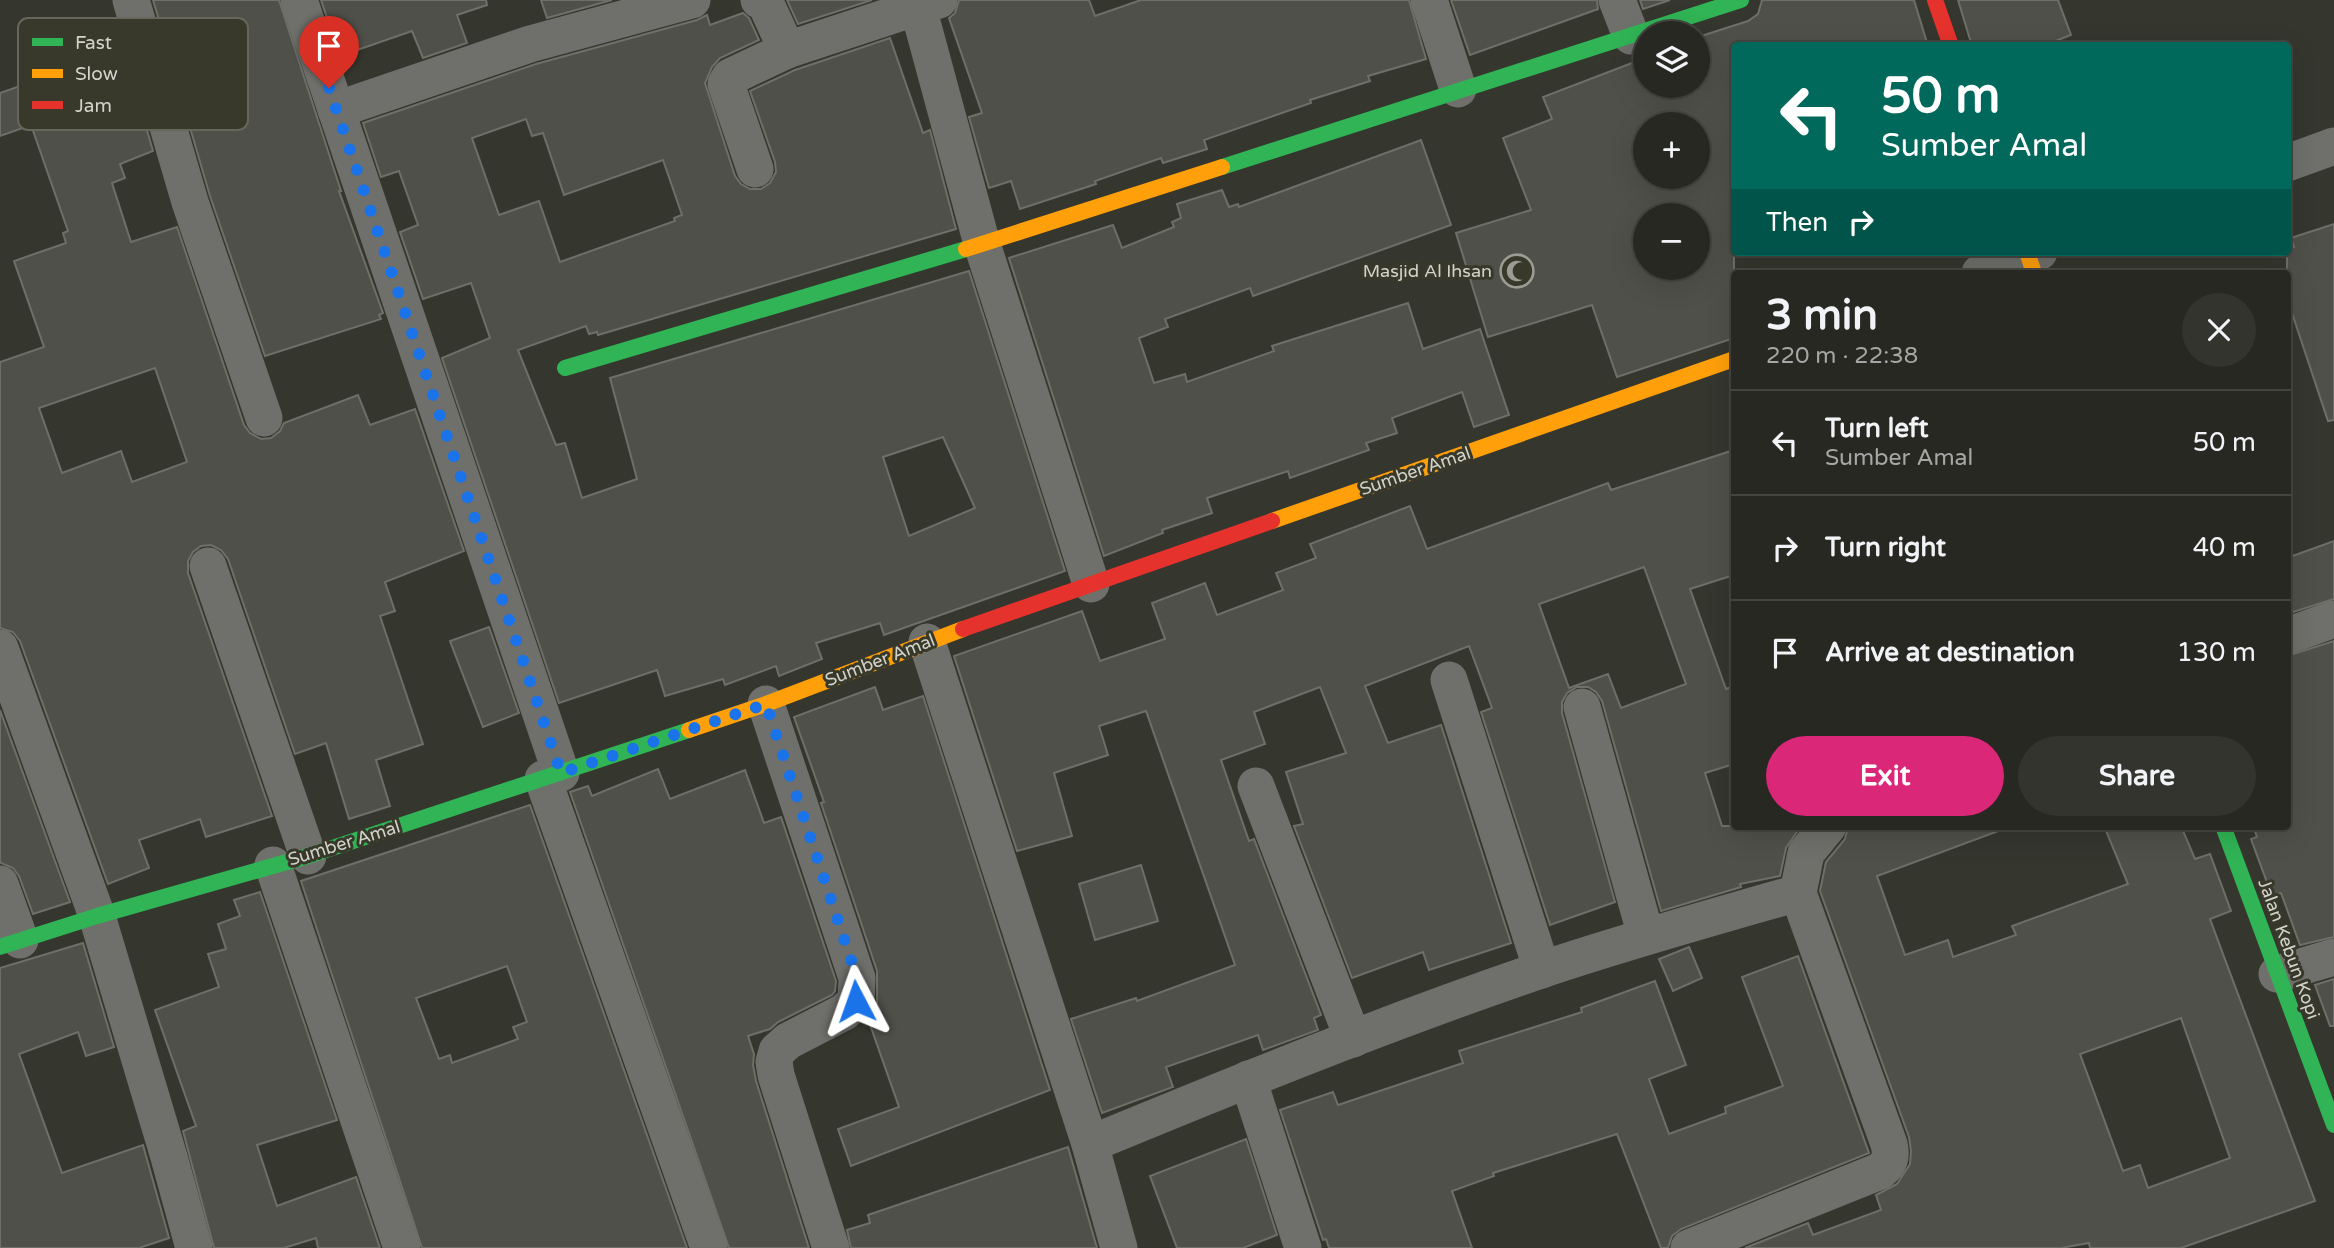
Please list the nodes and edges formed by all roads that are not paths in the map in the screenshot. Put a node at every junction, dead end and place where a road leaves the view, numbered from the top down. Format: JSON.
{"nodes":[{"id":1,"x":131,"y":0,"type":"edge"},
{"id":2,"x":299,"y":0,"type":"edge"},
{"id":3,"x":692,"y":0,"type":"edge"},
{"id":4,"x":758,"y":0,"type":"edge"},
{"id":5,"x":1429,"y":0,"type":"edge"},
{"id":6,"x":1617,"y":0,"type":"edge"},
{"id":7,"x":1741,"y":0,"type":"edge"},
{"id":8,"x":1935,"y":0,"type":"edge"},
{"id":9,"x":924,"y":3,"type":"edge"},
{"id":10,"x":136,"y":18,"type":"edge"},
{"id":11,"x":1631,"y":36,"type":"junction"},
{"id":12,"x":1950,"y":42,"type":"edge"},
{"id":13,"x":787,"y":50,"type":"junction"},
{"id":14,"x":1458,"y":89,"type":"junction"},
{"id":15,"x":336,"y":110,"type":"junction"},
{"id":16,"x":169,"y":130,"type":"edge"},
{"id":17,"x":2334,"y":146,"type":"edge"},
{"id":18,"x":2291,"y":162,"type":"edge"},
{"id":19,"x":755,"y":169,"type":"dead end"},
{"id":20,"x":982,"y":244,"type":"junction"},
{"id":21,"x":2032,"y":258,"type":"edge"},
{"id":22,"x":1990,"y":270,"type":"edge"},
{"id":23,"x":1731,"y":360,"type":"edge"},
{"id":24,"x":565,"y":368,"type":"dead end"},
{"id":25,"x":264,"y":418,"type":"dead end"},
{"id":26,"x":208,"y":566,"type":"dead end"},
{"id":27,"x":1091,"y":584,"type":"junction"},
{"id":28,"x":2334,"y":619,"type":"edge"},
{"id":29,"x":2291,"y":635,"type":"edge"},
{"id":30,"x":926,"y":642,"type":"junction"},
{"id":31,"x":0,"y":648,"type":"edge"},
{"id":32,"x":1449,"y":680,"type":"dead end"},
{"id":33,"x":766,"y":704,"type":"junction"},
{"id":34,"x":1582,"y":707,"type":"dead end"},
{"id":35,"x":552,"y":776,"type":"junction"},
{"id":36,"x":1256,"y":786,"type":"dead end"},
{"id":37,"x":1825,"y":830,"type":"edge"},
{"id":38,"x":2225,"y":830,"type":"edge"},
{"id":39,"x":291,"y":860,"type":"junction"},
{"id":40,"x":0,"y":884,"type":"edge"},
{"id":41,"x":1798,"y":893,"type":"junction"},
{"id":42,"x":97,"y":916,"type":"junction"},
{"id":43,"x":1646,"y":936,"type":"junction"},
{"id":44,"x":10,"y":943,"type":"edge"},
{"id":45,"x":2334,"y":957,"type":"edge"},
{"id":46,"x":1542,"y":970,"type":"junction"},
{"id":47,"x":2277,"y":974,"type":"junction"},
{"id":48,"x":1353,"y":1039,"type":"junction"},
{"id":49,"x":1248,"y":1079,"type":"junction"},
{"id":50,"x":2333,"y":1122,"type":"edge"},
{"id":51,"x":1090,"y":1144,"type":"junction"},
{"id":52,"x":194,"y":1248,"type":"edge"},
{"id":53,"x":402,"y":1248,"type":"edge"},
{"id":54,"x":709,"y":1248,"type":"edge"},
{"id":55,"x":831,"y":1248,"type":"edge"},
{"id":56,"x":1119,"y":1248,"type":"edge"},
{"id":57,"x":1303,"y":1248,"type":"edge"},
{"id":58,"x":1689,"y":1248,"type":"edge"}],
"edges":[{"from":1,"to":10,"type":"street"},
{"from":2,"to":15,"type":"street"},
{"from":3,"to":15,"type":"street"},
{"from":4,"to":13,"type":"street"},
{"from":5,"to":14,"type":"street"},
{"from":6,"to":11,"type":"street"},
{"from":7,"to":11,"type":"street"},
{"from":8,"to":12,"type":"street"},
{"from":9,"to":13,"type":"street"},
{"from":9,"to":20,"type":"street"},
{"from":11,"to":14,"type":"street"},
{"from":13,"to":19,"type":"street"},
{"from":14,"to":20,"type":"street"},
{"from":15,"to":35,"type":"street"},
{"from":16,"to":25,"type":"street"},
{"from":17,"to":18,"type":"street"},
{"from":20,"to":24,"type":"street"},
{"from":20,"to":27,"type":"street"},
{"from":21,"to":22,"type":"street"},
{"from":23,"to":27,"type":"street","name":"Sumber Amal"},
{"from":26,"to":39,"type":"street"},
{"from":27,"to":30,"type":"street","name":"Sumber Amal"},
{"from":28,"to":29,"type":"street"},
{"from":30,"to":33,"type":"street","name":"Sumber Amal"},
{"from":30,"to":51,"type":"street"},
{"from":31,"to":42,"type":"street"},
{"from":32,"to":46,"type":"street"},
{"from":33,"to":35,"type":"street","name":"Sumber Amal"},
{"from":33,"to":55,"type":"street"},
{"from":34,"to":43,"type":"street"},
{"from":35,"to":39,"type":"street","name":"Sumber Amal"},
{"from":35,"to":54,"type":"street"},
{"from":36,"to":48,"type":"street"},
{"from":37,"to":41,"type":"street"},
{"from":38,"to":47,"type":"street","name":"Jalan Kebun Kopi"},
{"from":39,"to":42,"type":"street","name":"Sumber Amal"},
{"from":39,"to":53,"type":"street"},
{"from":40,"to":44,"type":"street"},
{"from":41,"to":43,"type":"street"},
{"from":41,"to":58,"type":"street"},
{"from":42,"to":44,"type":"street","name":"Sumber Amal"},
{"from":42,"to":52,"type":"street"},
{"from":43,"to":46,"type":"street"},
{"from":45,"to":47,"type":"street"},
{"from":46,"to":48,"type":"street"},
{"from":47,"to":50,"type":"street","name":"Jalan Kebun Kopi"},
{"from":48,"to":49,"type":"street"},
{"from":49,"to":51,"type":"street"},
{"from":49,"to":57,"type":"street"},
{"from":51,"to":56,"type":"street"}]}
